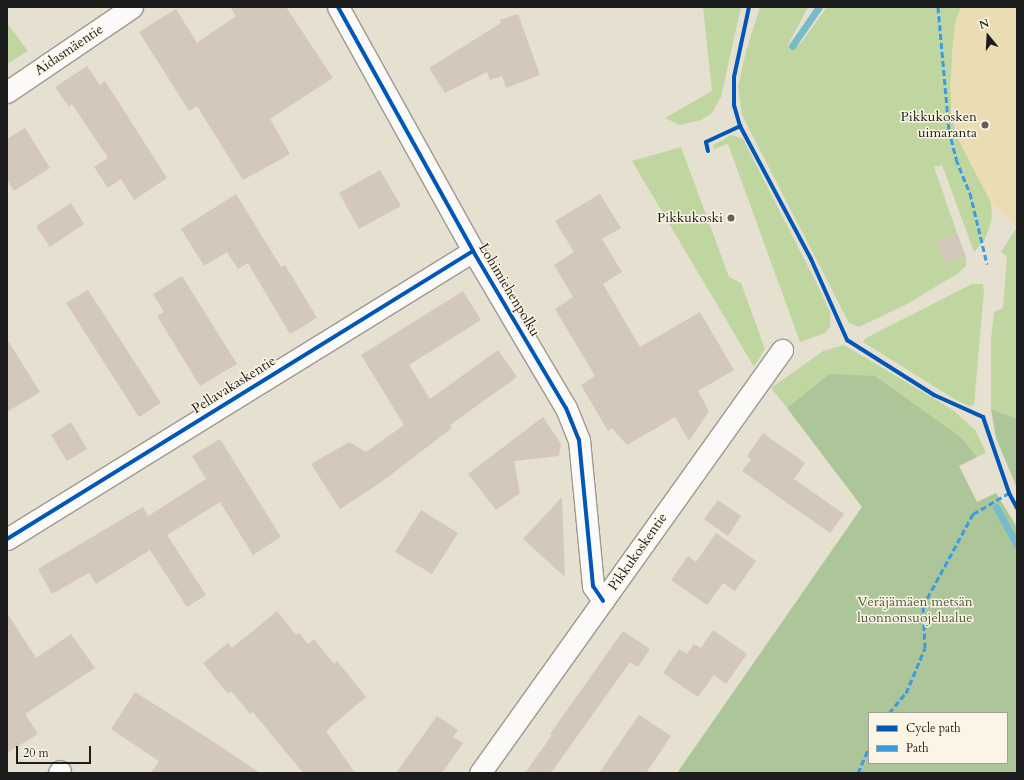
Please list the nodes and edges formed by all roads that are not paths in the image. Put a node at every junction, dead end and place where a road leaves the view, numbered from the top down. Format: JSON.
{"nodes":[{"id":1,"x":132,"y":7,"type":"edge"},
{"id":2,"x":338,"y":7,"type":"edge"},
{"id":3,"x":7,"y":92,"type":"edge"},
{"id":4,"x":473,"y":251,"type":"junction"},
{"id":5,"x":782,"y":350,"type":"dead end"},
{"id":6,"x":7,"y":539,"type":"edge"},
{"id":7,"x":603,"y":601,"type":"junction"},
{"id":8,"x":480,"y":773,"type":"edge"}],
"edges":[{"from":1,"to":3,"type":"street","name":"Aidasmäentie"},
{"from":2,"to":4,"type":"street","name":"Lohimiehenpolku"},
{"from":4,"to":6,"type":"street","name":"Pellavakaskentie"},
{"from":4,"to":7,"type":"street","name":"Lohimiehenpolku"},
{"from":5,"to":7,"type":"street","name":"Pikkukoskentie"},
{"from":7,"to":8,"type":"street","name":"Pikkukoskentie"}]}
